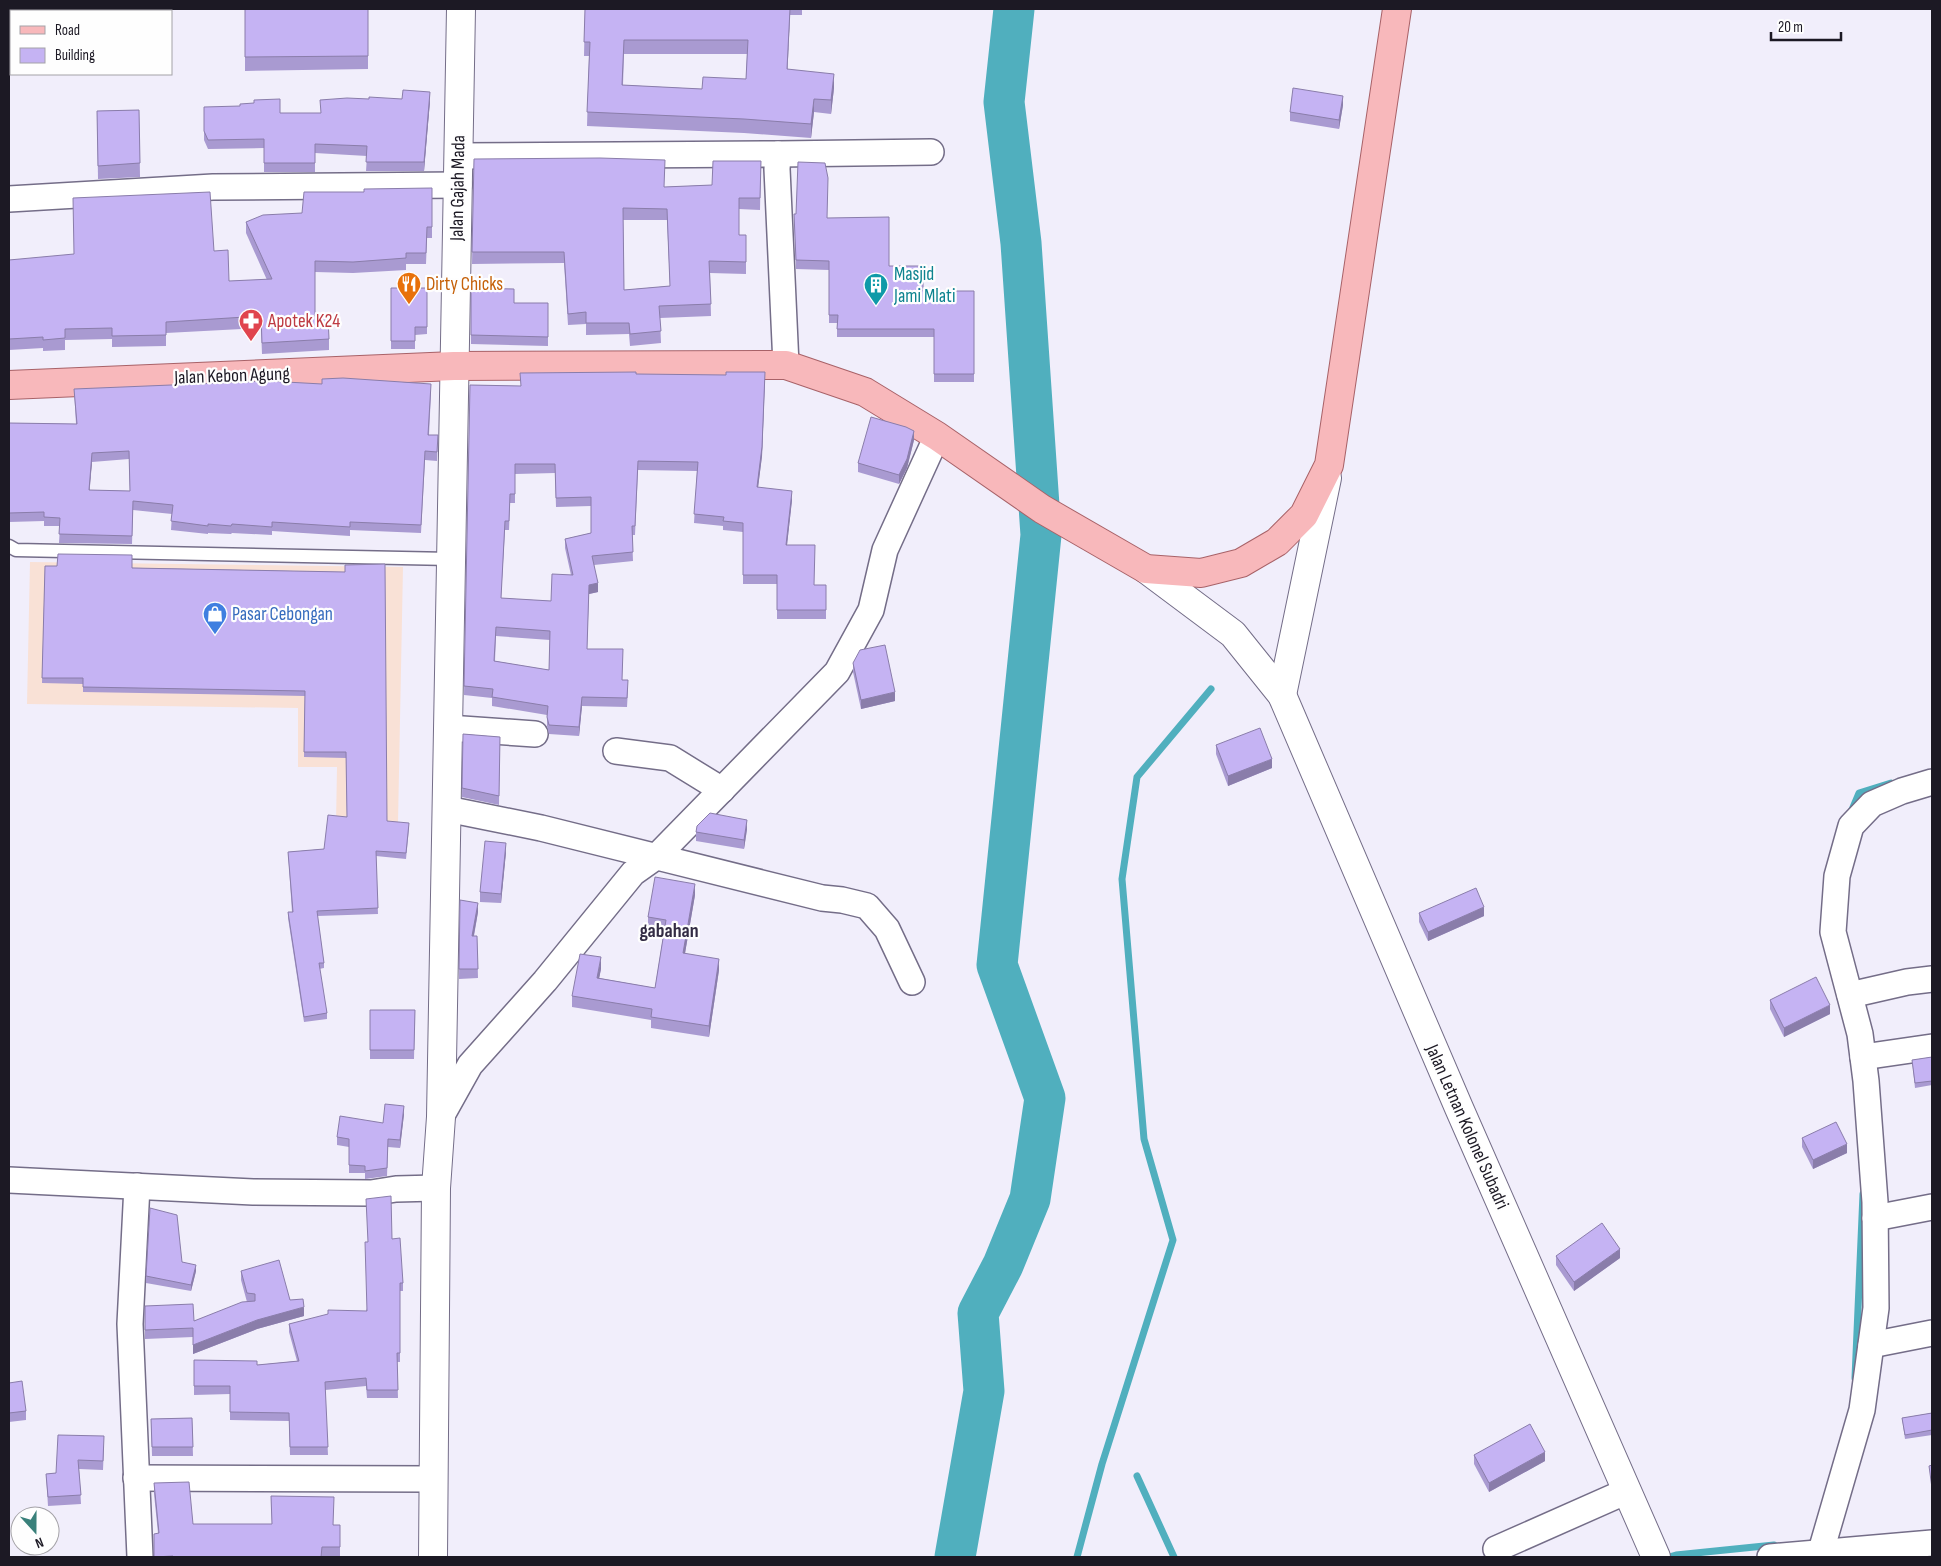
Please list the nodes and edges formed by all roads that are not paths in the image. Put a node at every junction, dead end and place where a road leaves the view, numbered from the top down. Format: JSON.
{"nodes":[{"id":1,"x":461,"y":9,"type":"edge"},
{"id":2,"x":1397,"y":9,"type":"edge"},
{"id":3,"x":931,"y":152,"type":"dead end"},
{"id":4,"x":778,"y":154,"type":"junction"},
{"id":5,"x":459,"y":156,"type":"junction"},
{"id":6,"x":459,"y":185,"type":"junction"},
{"id":7,"x":9,"y":199,"type":"edge"},
{"id":8,"x":786,"y":365,"type":"junction"},
{"id":9,"x":454,"y":366,"type":"junction"},
{"id":10,"x":9,"y":385,"type":"edge"},
{"id":11,"x":938,"y":436,"type":"junction"},
{"id":12,"x":1329,"y":465,"type":"junction"},
{"id":13,"x":9,"y":546,"type":"edge"},
{"id":14,"x":451,"y":559,"type":"junction"},
{"id":15,"x":1146,"y":569,"type":"junction"},
{"id":16,"x":1282,"y":695,"type":"junction"},
{"id":17,"x":448,"y":728,"type":"junction"},
{"id":18,"x":535,"y":734,"type":"dead end"},
{"id":19,"x":616,"y":751,"type":"dead end"},
{"id":20,"x":1932,"y":782,"type":"edge"},
{"id":21,"x":722,"y":790,"type":"junction"},
{"id":22,"x":447,"y":809,"type":"junction"},
{"id":23,"x":657,"y":856,"type":"junction"},
{"id":24,"x":1932,"y":979,"type":"edge"},
{"id":25,"x":912,"y":982,"type":"dead end"},
{"id":26,"x":1850,"y":995,"type":"junction"},
{"id":27,"x":1932,"y":1047,"type":"edge"},
{"id":28,"x":1863,"y":1057,"type":"junction"},
{"id":29,"x":441,"y":1117,"type":"junction"},
{"id":30,"x":9,"y":1180,"type":"edge"},
{"id":31,"x":137,"y":1186,"type":"junction"},
{"id":32,"x":436,"y":1188,"type":"junction"},
{"id":33,"x":1932,"y":1207,"type":"edge"},
{"id":34,"x":1875,"y":1218,"type":"junction"},
{"id":35,"x":1932,"y":1333,"type":"edge"},
{"id":36,"x":1871,"y":1345,"type":"junction"},
{"id":37,"x":136,"y":1478,"type":"junction"},
{"id":38,"x":434,"y":1479,"type":"junction"},
{"id":39,"x":1627,"y":1491,"type":"junction"},
{"id":40,"x":1932,"y":1542,"type":"edge"},
{"id":41,"x":1496,"y":1549,"type":"dead end"},
{"id":42,"x":1821,"y":1552,"type":"junction"},
{"id":43,"x":140,"y":1557,"type":"edge"},
{"id":44,"x":433,"y":1557,"type":"edge"},
{"id":45,"x":1656,"y":1557,"type":"edge"},
{"id":46,"x":1770,"y":1557,"type":"edge"}],
"edges":[{"from":1,"to":5,"type":"main road","name":"Jalan Gajah Mada"},
{"from":2,"to":12,"type":"main road"},
{"from":3,"to":4,"type":"street"},
{"from":4,"to":5,"type":"street"},
{"from":4,"to":8,"type":"street"},
{"from":5,"to":6,"type":"main road","name":"Jalan Gajah Mada"},
{"from":6,"to":7,"type":"street"},
{"from":6,"to":9,"type":"main road","name":"Jalan Gajah Mada"},
{"from":8,"to":9,"type":"main road","name":"Jalan Kebon Agung"},
{"from":8,"to":11,"type":"main road","name":"Jalan Kebon Agung"},
{"from":9,"to":10,"type":"main road","name":"Jalan Kebon Agung"},
{"from":9,"to":14,"type":"main road","name":"Jalan Gajah Mada"},
{"from":11,"to":15,"type":"main road","name":"Jalan Kebon Agung"},
{"from":11,"to":21,"type":"street"},
{"from":12,"to":15,"type":"main road"},
{"from":12,"to":16,"type":"main road"},
{"from":13,"to":14,"type":"lane"},
{"from":14,"to":17,"type":"main road","name":"Jalan Gajah Mada"},
{"from":15,"to":16,"type":"main road","name":"Jalan Letnan Kolonel Subadri"},
{"from":16,"to":39,"type":"main road","name":"Jalan Letnan Kolonel Subadri"},
{"from":17,"to":18,"type":"street"},
{"from":17,"to":22,"type":"main road","name":"Jalan Gajah Mada"},
{"from":19,"to":21,"type":"street"},
{"from":20,"to":26,"type":"street"},
{"from":21,"to":23,"type":"street"},
{"from":22,"to":23,"type":"street"},
{"from":22,"to":29,"type":"main road","name":"Jalan Gajah Mada"},
{"from":23,"to":25,"type":"street"},
{"from":23,"to":29,"type":"street"},
{"from":24,"to":26,"type":"street"},
{"from":26,"to":28,"type":"street"},
{"from":27,"to":28,"type":"street"},
{"from":28,"to":34,"type":"street"},
{"from":29,"to":32,"type":"main road","name":"Jalan Gajah Mada"},
{"from":30,"to":31,"type":"street"},
{"from":31,"to":32,"type":"street"},
{"from":31,"to":37,"type":"street"},
{"from":32,"to":38,"type":"main road","name":"Jalan Gajah Mada"},
{"from":33,"to":34,"type":"street"},
{"from":34,"to":36,"type":"street"},
{"from":35,"to":36,"type":"street"},
{"from":36,"to":42,"type":"street"},
{"from":37,"to":38,"type":"street"},
{"from":37,"to":43,"type":"street"},
{"from":38,"to":44,"type":"main road","name":"Jalan Gajah Mada"},
{"from":39,"to":41,"type":"street"},
{"from":39,"to":45,"type":"main road","name":"Jalan Letnan Kolonel Subadri"},
{"from":40,"to":42,"type":"street"},
{"from":42,"to":46,"type":"street"}]}
